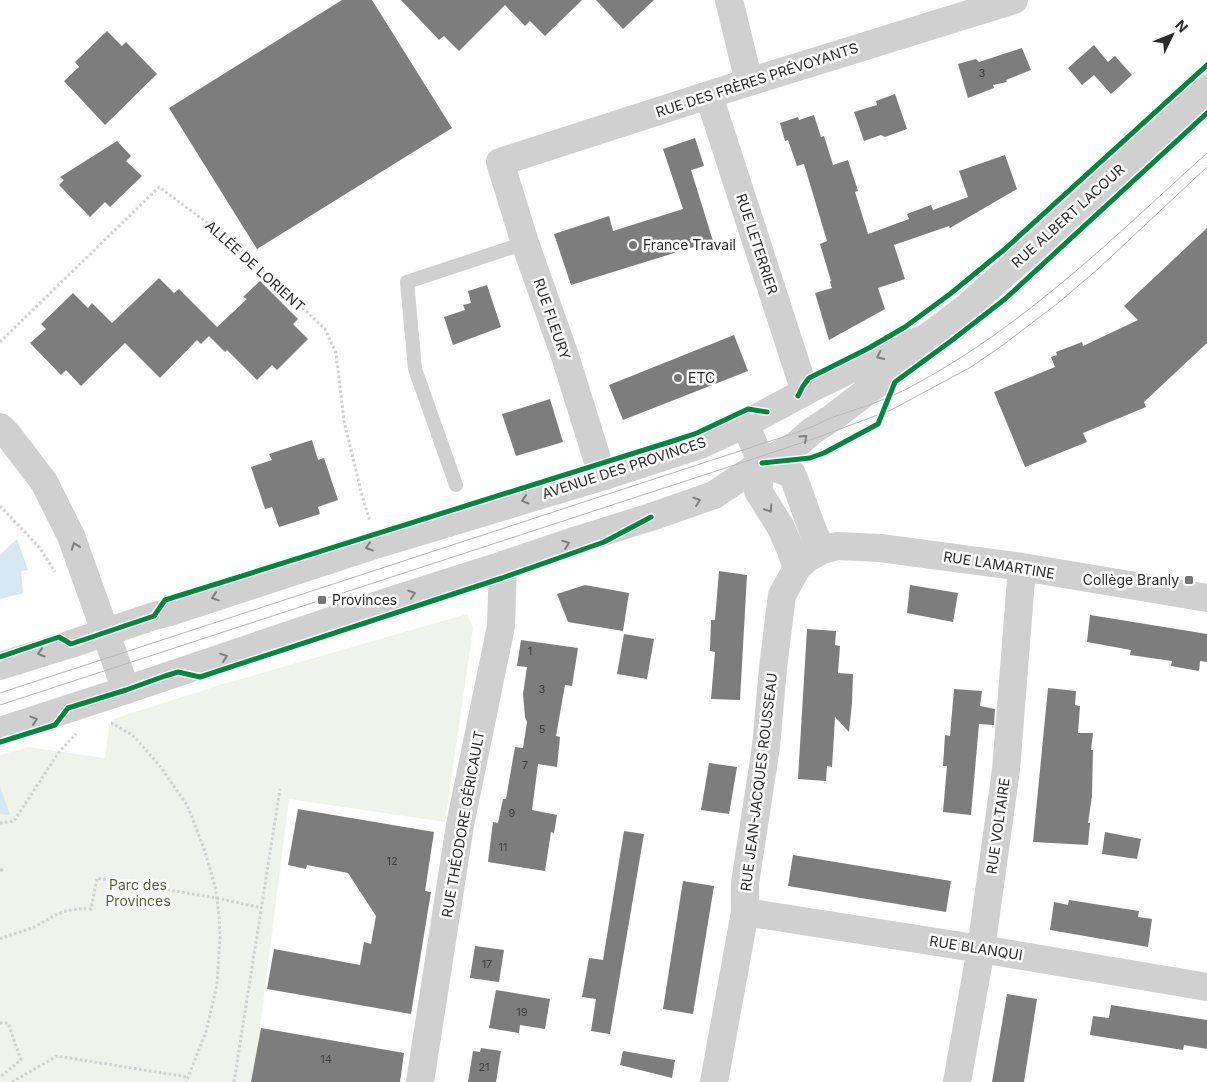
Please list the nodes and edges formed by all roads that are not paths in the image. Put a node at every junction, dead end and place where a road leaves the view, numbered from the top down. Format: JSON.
{"nodes":[{"id":1,"x":729,"y":0,"type":"edge"},
{"id":2,"x":1014,"y":0,"type":"edge"},
{"id":3,"x":750,"y":82,"type":"junction"},
{"id":4,"x":1207,"y":89,"type":"edge"},
{"id":5,"x":709,"y":96,"type":"junction"},
{"id":6,"x":500,"y":162,"type":"joint"},
{"id":7,"x":525,"y":243,"type":"junction"},
{"id":8,"x":925,"y":338,"type":"junction"},
{"id":9,"x":805,"y":392,"type":"junction"},
{"id":10,"x":745,"y":424,"type":"junction"},
{"id":11,"x":0,"y":427,"type":"edge"},
{"id":12,"x":762,"y":463,"type":"junction"},
{"id":13,"x":604,"y":476,"type":"junction"},
{"id":14,"x":456,"y":485,"type":"dead end"},
{"id":15,"x":822,"y":550,"type":"junction"},
{"id":16,"x":503,"y":565,"type":"junction"},
{"id":17,"x":1022,"y":567,"type":"junction"},
{"id":18,"x":797,"y":568,"type":"junction"},
{"id":19,"x":1207,"y":598,"type":"edge"},
{"id":20,"x":106,"y":632,"type":"junction"},
{"id":21,"x":0,"y":666,"type":"edge"},
{"id":22,"x":126,"y":690,"type":"junction"},
{"id":23,"x":0,"y":731,"type":"edge"},
{"id":24,"x":745,"y":912,"type":"junction"},
{"id":25,"x":981,"y":949,"type":"junction"},
{"id":26,"x":1207,"y":987,"type":"edge"},
{"id":27,"x":420,"y":1082,"type":"edge"},
{"id":28,"x":714,"y":1082,"type":"edge"},
{"id":29,"x":957,"y":1082,"type":"edge"}],
"edges":[{"from":1,"to":3,"type":"street"},
{"from":2,"to":3,"type":"street","name":"RUE DES FRÈRES PRÉVOYANTS"},
{"from":3,"to":5,"type":"street","name":"RUE DES FRÈRES PRÉVOYANTS"},
{"from":4,"to":8,"type":"street","name":"RUE ALBERT LACOUR"},
{"from":5,"to":6,"type":"street","name":"RUE DES FRÈRES PRÉVOYANTS"},
{"from":5,"to":9,"type":"street","name":"RUE LETERRIER"},
{"from":6,"to":7,"type":"street","name":"RUE FLEURY"},
{"from":7,"to":13,"type":"street","name":"RUE FLEURY"},
{"from":7,"to":14,"type":"lane"},
{"from":8,"to":9,"type":"street","name":"AVENUE DES PROVINCES","one_way":true},
{"from":12,"to":8,"type":"street","one_way":true},
{"from":9,"to":10,"type":"street","name":"AVENUE DES PROVINCES"},
{"from":10,"to":12,"type":"street"},
{"from":10,"to":13,"type":"street","name":"AVENUE DES PROVINCES"},
{"from":20,"to":11,"type":"street","one_way":true},
{"from":12,"to":15,"type":"street"},
{"from":16,"to":12,"type":"street","one_way":true},
{"from":12,"to":18,"type":"street","one_way":true},
{"from":13,"to":20,"type":"street","name":"AVENUE DES PROVINCES","one_way":true},
{"from":15,"to":17,"type":"street","name":"RUE LAMARTINE"},
{"from":15,"to":18,"type":"street","name":"RUE LAMARTINE"},
{"from":22,"to":16,"type":"street","one_way":true},
{"from":16,"to":27,"type":"street","name":"RUE THÉODORE GÉRICAULT"},
{"from":17,"to":19,"type":"street","name":"RUE LAMARTINE"},
{"from":17,"to":25,"type":"street","name":"RUE VOLTAIRE"},
{"from":18,"to":24,"type":"street","name":"RUE JEAN-JACQUES ROUSSEAU"},
{"from":20,"to":21,"type":"street","name":"AVENUE DES PROVINCES","one_way":true},
{"from":20,"to":22,"type":"street"},
{"from":23,"to":22,"type":"street","one_way":true},
{"from":24,"to":25,"type":"street","name":"RUE BLANQUI"},
{"from":24,"to":28,"type":"street","name":"RUE JEAN-JACQUES ROUSSEAU"},
{"from":25,"to":26,"type":"street","name":"RUE BLANQUI"},
{"from":25,"to":29,"type":"street","name":"RUE VOLTAIRE"}]}
